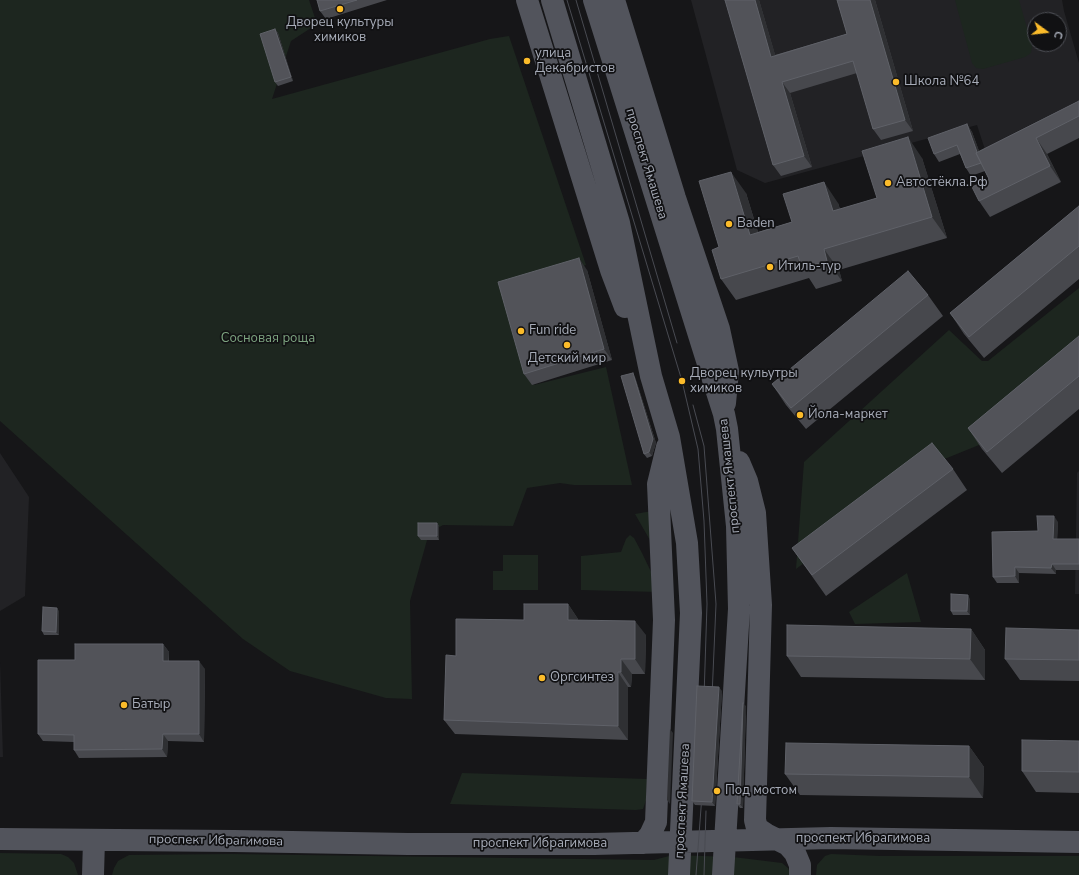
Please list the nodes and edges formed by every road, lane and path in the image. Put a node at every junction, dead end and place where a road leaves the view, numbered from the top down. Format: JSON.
{"nodes":[{"id":1,"x":527,"y":0,"type":"edge"},
{"id":2,"x":552,"y":0,"type":"edge"},
{"id":3,"x":594,"y":0,"type":"edge"},
{"id":4,"x":614,"y":0,"type":"edge"},
{"id":5,"x":651,"y":376,"type":"junction"},
{"id":6,"x":726,"y":422,"type":"junction"},
{"id":7,"x":669,"y":437,"type":"junction"},
{"id":8,"x":0,"y":839,"type":"edge"},
{"id":9,"x":777,"y":839,"type":"junction"},
{"id":10,"x":94,"y":840,"type":"junction"},
{"id":11,"x":1079,"y":842,"type":"edge"},
{"id":12,"x":643,"y":843,"type":"junction"},
{"id":13,"x":93,"y":875,"type":"edge"},
{"id":14,"x":679,"y":875,"type":"edge"},
{"id":15,"x":723,"y":875,"type":"edge"},
{"id":16,"x":800,"y":875,"type":"edge"}],
"edges":[{"from":1,"to":5,"type":"main road"},
{"from":2,"to":5,"type":"main road","name":"проспект Ямашева"},
{"from":3,"to":6,"type":"main road","name":"проспект Ямашева"},
{"from":4,"to":6,"type":"main road"},
{"from":5,"to":7,"type":"main road","name":"проспект Ямашева"},
{"from":6,"to":9,"type":"main road"},
{"from":6,"to":15,"type":"main road","name":"проспект Ямашева"},
{"from":7,"to":12,"type":"main road"},
{"from":7,"to":14,"type":"main road","name":"проспект Ямашева"},
{"from":8,"to":10,"type":"main road","name":"проспект Ибрагимова"},
{"from":9,"to":11,"type":"main road","name":"проспект Ибрагимова"},
{"from":9,"to":12,"type":"main road","name":"проспект Ибрагимова"},
{"from":9,"to":16,"type":"main road"},
{"from":10,"to":12,"type":"main road","name":"проспект Ибрагимова"},
{"from":10,"to":13,"type":"main road"}]}
